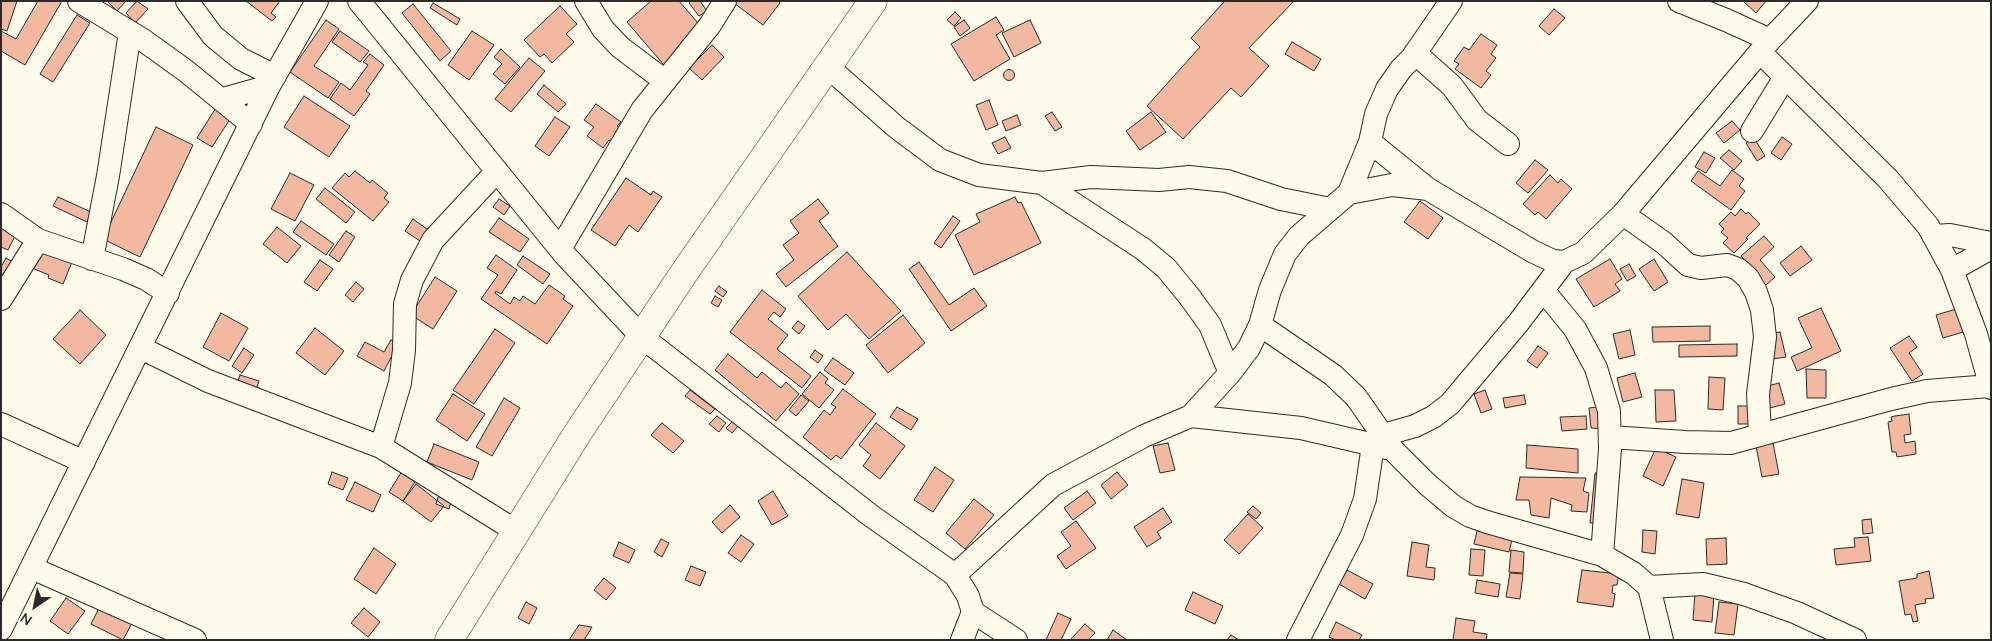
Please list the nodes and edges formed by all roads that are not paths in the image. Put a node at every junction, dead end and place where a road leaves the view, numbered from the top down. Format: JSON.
{"nodes":[{"id":1,"x":79,"y":1,"type":"edge"},
{"id":2,"x":187,"y":1,"type":"edge"},
{"id":3,"x":317,"y":1,"type":"edge"},
{"id":4,"x":359,"y":1,"type":"edge"},
{"id":5,"x":586,"y":1,"type":"edge"},
{"id":6,"x":725,"y":1,"type":"edge"},
{"id":7,"x":873,"y":1,"type":"edge"},
{"id":8,"x":1451,"y":1,"type":"edge"},
{"id":9,"x":1679,"y":1,"type":"edge"},
{"id":10,"x":1807,"y":1,"type":"edge"},
{"id":11,"x":130,"y":32,"type":"junction"},
{"id":12,"x":1765,"y":46,"type":"junction"},
{"id":13,"x":1415,"y":53,"type":"junction"},
{"id":14,"x":827,"y":66,"type":"junction"},
{"id":15,"x":1785,"y":77,"type":"junction"},
{"id":16,"x":272,"y":81,"type":"junction"},
{"id":17,"x":665,"y":81,"type":"junction"},
{"id":18,"x":223,"y":99,"type":"junction"},
{"id":19,"x":251,"y":124,"type":"junction"},
{"id":20,"x":1752,"y":131,"type":"dead end"},
{"id":21,"x":1370,"y":142,"type":"junction"},
{"id":22,"x":1508,"y":144,"type":"dead end"},
{"id":23,"x":497,"y":171,"type":"junction"},
{"id":24,"x":1042,"y":183,"type":"junction"},
{"id":25,"x":1428,"y":189,"type":"junction"},
{"id":26,"x":1349,"y":193,"type":"junction"},
{"id":27,"x":1281,"y":199,"type":"junction"},
{"id":28,"x":1330,"y":209,"type":"junction"},
{"id":29,"x":1,"y":214,"type":"edge"},
{"id":30,"x":1623,"y":214,"type":"junction"},
{"id":31,"x":1300,"y":236,"type":"junction"},
{"id":32,"x":1934,"y":236,"type":"junction"},
{"id":33,"x":38,"y":240,"type":"junction"},
{"id":34,"x":1991,"y":242,"type":"edge"},
{"id":35,"x":1991,"y":248,"type":"edge"},
{"id":36,"x":560,"y":249,"type":"junction"},
{"id":37,"x":92,"y":259,"type":"junction"},
{"id":38,"x":1564,"y":262,"type":"junction"},
{"id":39,"x":1952,"y":270,"type":"junction"},
{"id":40,"x":1543,"y":290,"type":"junction"},
{"id":41,"x":168,"y":293,"type":"junction"},
{"id":42,"x":1,"y":299,"type":"edge"},
{"id":43,"x":1260,"y":325,"type":"junction"},
{"id":44,"x":642,"y":337,"type":"junction"},
{"id":45,"x":141,"y":348,"type":"junction"},
{"id":46,"x":1230,"y":374,"type":"junction"},
{"id":47,"x":1990,"y":387,"type":"edge"},
{"id":48,"x":1191,"y":416,"type":"junction"},
{"id":49,"x":1,"y":424,"type":"edge"},
{"id":50,"x":1760,"y":435,"type":"junction"},
{"id":51,"x":1610,"y":437,"type":"junction"},
{"id":52,"x":1383,"y":444,"type":"junction"},
{"id":53,"x":381,"y":447,"type":"junction"},
{"id":54,"x":84,"y":462,"type":"junction"},
{"id":55,"x":516,"y":531,"type":"junction"},
{"id":56,"x":1602,"y":555,"type":"junction"},
{"id":57,"x":32,"y":568,"type":"junction"},
{"id":58,"x":955,"y":575,"type":"junction"},
{"id":59,"x":1649,"y":586,"type":"junction"},
{"id":60,"x":973,"y":612,"type":"junction"},
{"id":61,"x":1,"y":629,"type":"edge"},
{"id":62,"x":195,"y":640,"type":"edge"},
{"id":63,"x":449,"y":640,"type":"edge"},
{"id":64,"x":962,"y":640,"type":"edge"},
{"id":65,"x":1016,"y":640,"type":"edge"},
{"id":66,"x":1298,"y":640,"type":"edge"},
{"id":67,"x":1662,"y":640,"type":"edge"},
{"id":68,"x":1855,"y":640,"type":"edge"}],
"edges":[{"from":1,"to":11,"type":"street"},
{"from":2,"to":16,"type":"street"},
{"from":3,"to":16,"type":"street"},
{"from":4,"to":23,"type":"street"},
{"from":5,"to":17,"type":"street"},
{"from":6,"to":17,"type":"street"},
{"from":7,"to":14,"type":"main road"},
{"from":8,"to":13,"type":"street"},
{"from":9,"to":12,"type":"street"},
{"from":10,"to":12,"type":"street"},
{"from":11,"to":18,"type":"street"},
{"from":11,"to":37,"type":"street"},
{"from":12,"to":15,"type":"street"},
{"from":12,"to":30,"type":"street"},
{"from":13,"to":21,"type":"street"},
{"from":13,"to":22,"type":"street"},
{"from":14,"to":24,"type":"street"},
{"from":14,"to":44,"type":"main road"},
{"from":15,"to":20,"type":"street"},
{"from":15,"to":32,"type":"street"},
{"from":16,"to":18,"type":"street"},
{"from":16,"to":19,"type":"street"},
{"from":17,"to":36,"type":"street"},
{"from":18,"to":19,"type":"street"},
{"from":19,"to":41,"type":"street"},
{"from":21,"to":25,"type":"street"},
{"from":21,"to":26,"type":"street"},
{"from":23,"to":36,"type":"street"},
{"from":23,"to":53,"type":"street"},
{"from":24,"to":27,"type":"street"},
{"from":24,"to":46,"type":"street"},
{"from":25,"to":26,"type":"street"},
{"from":25,"to":38,"type":"street"},
{"from":26,"to":28,"type":"street"},
{"from":27,"to":28,"type":"street"},
{"from":27,"to":31,"type":"street"},
{"from":28,"to":31,"type":"street"},
{"from":29,"to":33,"type":"street"},
{"from":30,"to":38,"type":"street"},
{"from":30,"to":50,"type":"street"},
{"from":31,"to":43,"type":"street"},
{"from":32,"to":34,"type":"street"},
{"from":32,"to":39,"type":"street"},
{"from":33,"to":37,"type":"street"},
{"from":33,"to":42,"type":"street"},
{"from":35,"to":39,"type":"street"},
{"from":36,"to":44,"type":"street"},
{"from":37,"to":41,"type":"street"},
{"from":38,"to":40,"type":"street"},
{"from":39,"to":47,"type":"street"},
{"from":40,"to":51,"type":"street"},
{"from":40,"to":52,"type":"street"},
{"from":41,"to":45,"type":"street"},
{"from":43,"to":46,"type":"street"},
{"from":43,"to":52,"type":"street"},
{"from":44,"to":55,"type":"main road"},
{"from":44,"to":58,"type":"street"},
{"from":45,"to":53,"type":"street"},
{"from":45,"to":54,"type":"street"},
{"from":46,"to":48,"type":"street"},
{"from":47,"to":50,"type":"street"},
{"from":48,"to":52,"type":"street"},
{"from":48,"to":58,"type":"street"},
{"from":49,"to":54,"type":"street"},
{"from":50,"to":51,"type":"street"},
{"from":51,"to":56,"type":"street"},
{"from":52,"to":56,"type":"street"},
{"from":52,"to":66,"type":"street"},
{"from":53,"to":55,"type":"street"},
{"from":54,"to":57,"type":"street"},
{"from":55,"to":63,"type":"main road"},
{"from":56,"to":59,"type":"street"},
{"from":57,"to":61,"type":"street"},
{"from":57,"to":62,"type":"street"},
{"from":58,"to":60,"type":"street"},
{"from":59,"to":67,"type":"street"},
{"from":59,"to":68,"type":"street"},
{"from":60,"to":64,"type":"street"},
{"from":60,"to":65,"type":"street"}]}
